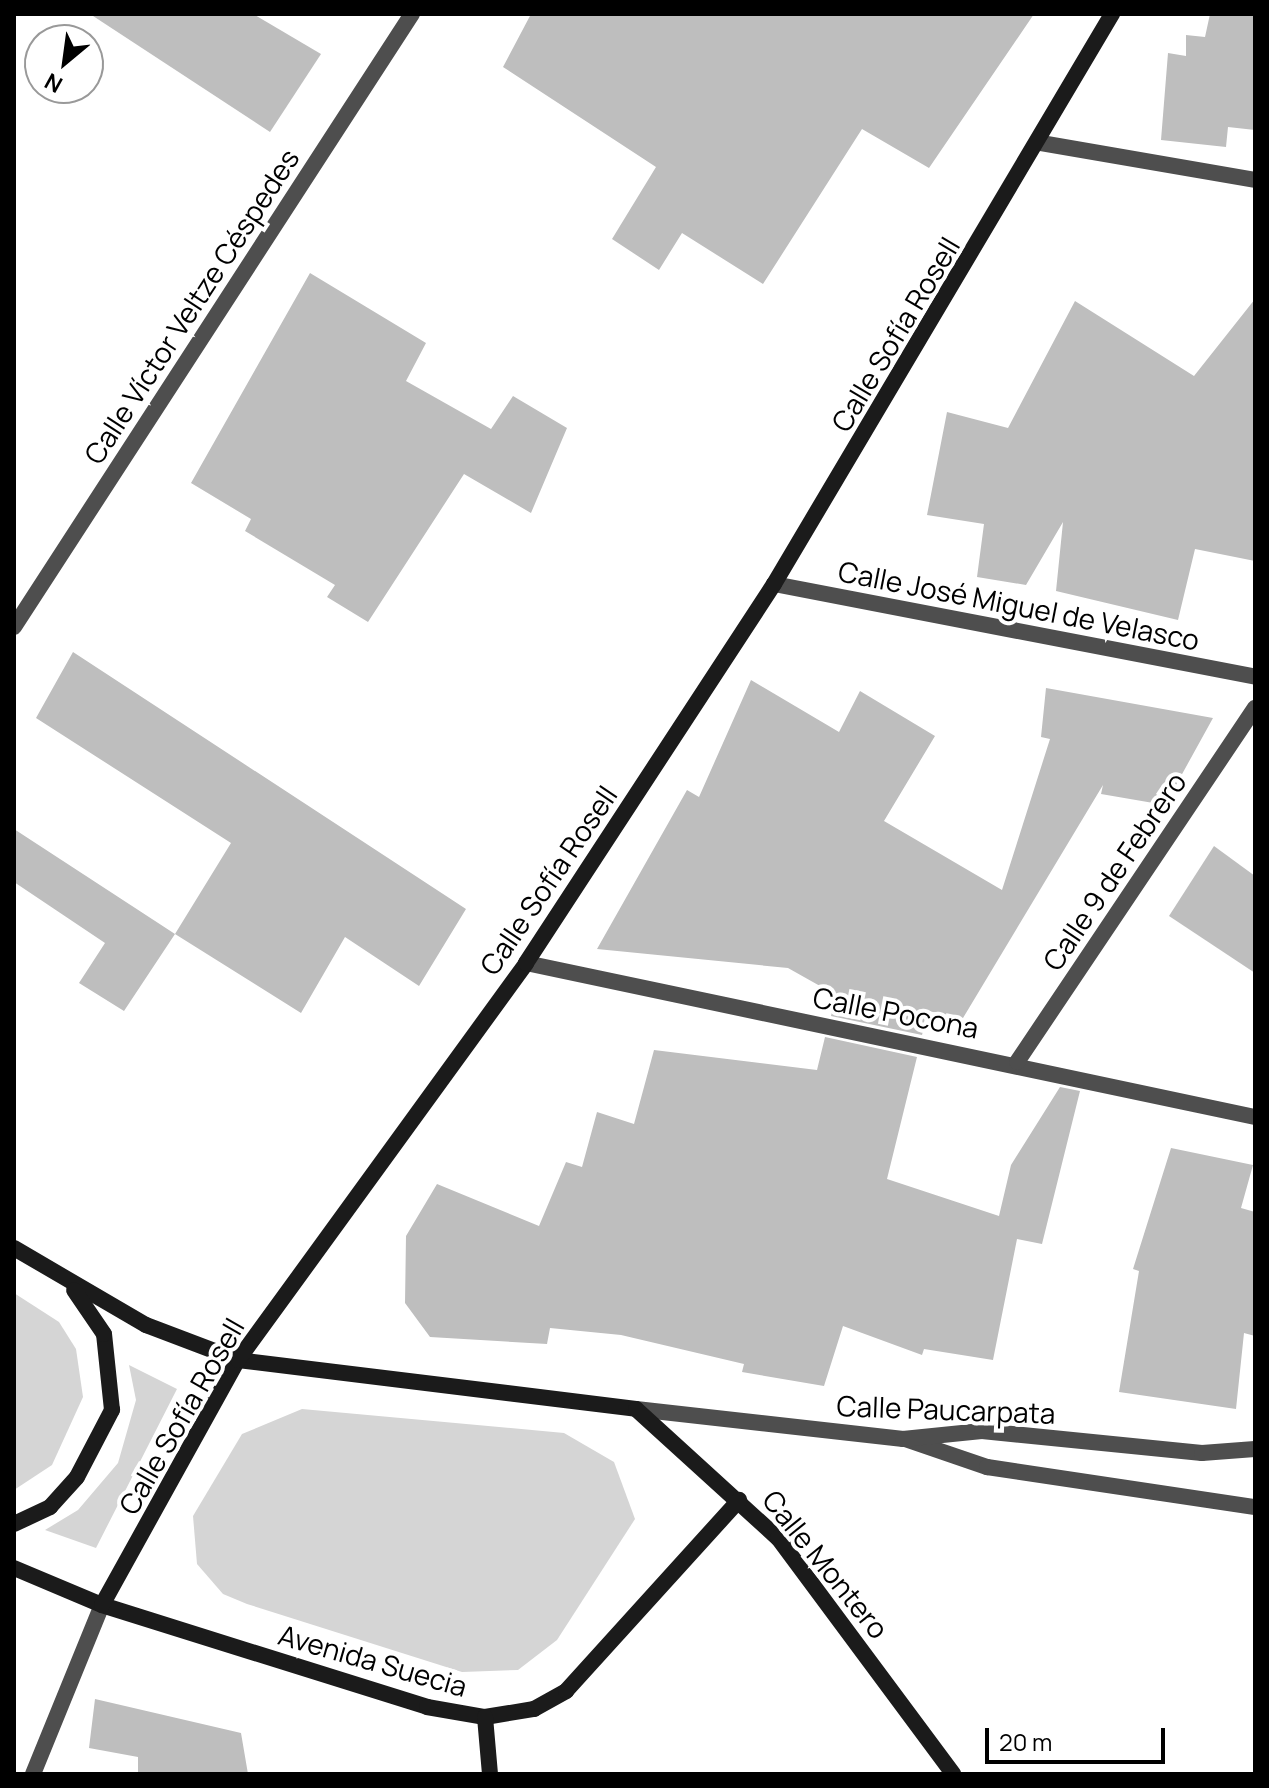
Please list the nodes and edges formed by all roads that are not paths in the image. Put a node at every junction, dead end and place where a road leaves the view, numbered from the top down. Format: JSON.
{"nodes":[{"id":1,"x":412,"y":14,"type":"edge"},
{"id":2,"x":1112,"y":14,"type":"edge"},
{"id":3,"x":1041,"y":143,"type":"junction"},
{"id":4,"x":1255,"y":180,"type":"edge"},
{"id":5,"x":774,"y":584,"type":"junction"},
{"id":6,"x":14,"y":627,"type":"edge"},
{"id":7,"x":1255,"y":677,"type":"edge"},
{"id":8,"x":1255,"y":708,"type":"edge"},
{"id":9,"x":526,"y":963,"type":"junction"},
{"id":10,"x":1017,"y":1062,"type":"junction"},
{"id":11,"x":1255,"y":1117,"type":"edge"},
{"id":12,"x":14,"y":1248,"type":"edge"},
{"id":13,"x":65,"y":1280,"type":"junction"},
{"id":14,"x":238,"y":1360,"type":"junction"},
{"id":15,"x":636,"y":1409,"type":"junction"},
{"id":16,"x":903,"y":1439,"type":"junction"},
{"id":17,"x":1255,"y":1449,"type":"edge"},
{"id":18,"x":739,"y":1500,"type":"junction"},
{"id":19,"x":1255,"y":1507,"type":"edge"},
{"id":20,"x":14,"y":1524,"type":"edge"},
{"id":21,"x":14,"y":1568,"type":"edge"},
{"id":22,"x":102,"y":1605,"type":"junction"},
{"id":23,"x":485,"y":1717,"type":"junction"},
{"id":24,"x":41,"y":1770,"type":"edge"},
{"id":25,"x":490,"y":1774,"type":"edge"},
{"id":26,"x":953,"y":1774,"type":"edge"}],
"edges":[{"from":1,"to":6,"type":"street","name":"Calle Víctor Veltze Céspedes"},
{"from":2,"to":3,"type":"main road","name":"Calle Sofía Rosell"},
{"from":3,"to":4,"type":"street"},
{"from":3,"to":5,"type":"main road","name":"Calle Sofía Rosell"},
{"from":5,"to":7,"type":"street","name":"Calle José Miguel de Velasco"},
{"from":5,"to":9,"type":"main road","name":"Calle Sofía Rosell"},
{"from":8,"to":10,"type":"street","name":"Calle 9 de Febrero"},
{"from":9,"to":10,"type":"street","name":"Calle Pocona"},
{"from":9,"to":14,"type":"main road","name":"Calle Sofía Rosell"},
{"from":10,"to":11,"type":"street","name":"Calle Pocona"},
{"from":12,"to":13,"type":"main road"},
{"from":13,"to":14,"type":"main road"},
{"from":13,"to":20,"type":"main road"},
{"from":14,"to":15,"type":"main road"},
{"from":14,"to":22,"type":"main road","name":"Calle Sofía Rosell"},
{"from":15,"to":16,"type":"street","name":"Calle Paucarpata"},
{"from":15,"to":18,"type":"main road","name":"Calle Montero"},
{"from":16,"to":17,"type":"street","name":"Calle Paucarpata"},
{"from":16,"to":19,"type":"street"},
{"from":18,"to":23,"type":"main road","name":"Avenida Suecia"},
{"from":18,"to":26,"type":"main road","name":"Calle Montero"},
{"from":21,"to":22,"type":"main road","name":"Avenida Suecia"},
{"from":22,"to":23,"type":"main road","name":"Avenida Suecia"},
{"from":22,"to":24,"type":"street","name":"Calle Sofía Rosell"},
{"from":23,"to":25,"type":"main road"}]}
